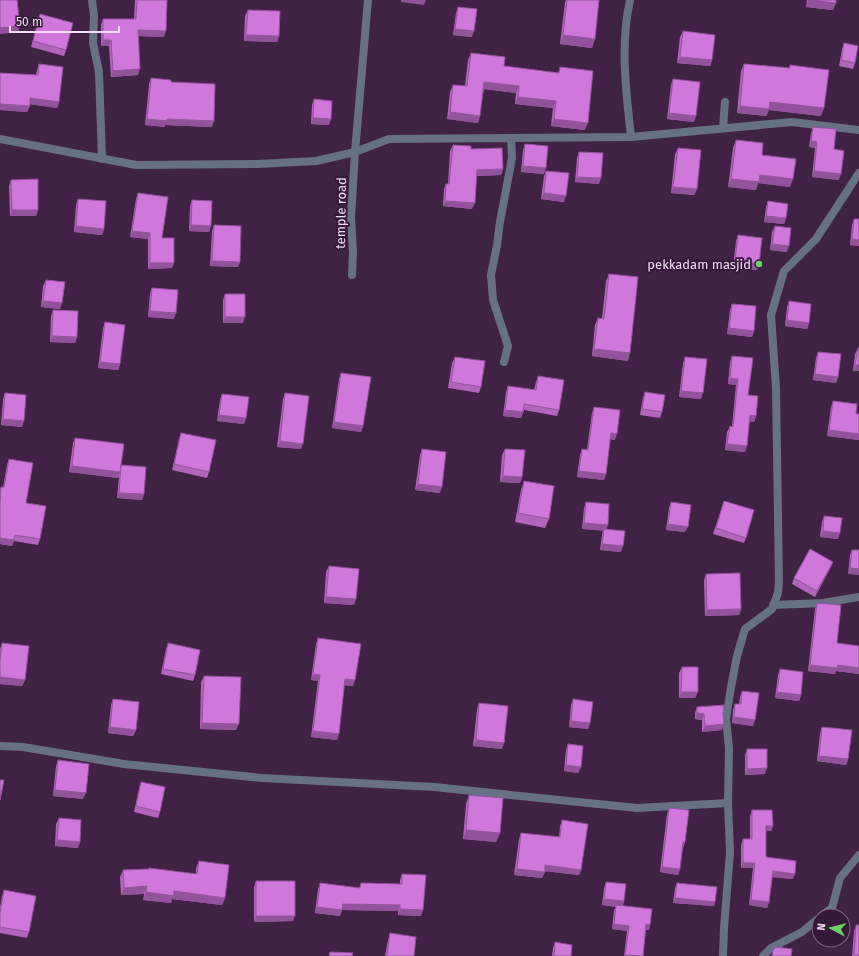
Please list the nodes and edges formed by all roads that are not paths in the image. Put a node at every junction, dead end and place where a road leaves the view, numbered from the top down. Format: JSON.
{"nodes":[{"id":1,"x":92,"y":0,"type":"edge"},
{"id":2,"x":368,"y":0,"type":"edge"},
{"id":3,"x":630,"y":0,"type":"edge"},
{"id":4,"x":725,"y":102,"type":"dead end"},
{"id":5,"x":723,"y":128,"type":"junction"},
{"id":6,"x":859,"y":130,"type":"edge"},
{"id":7,"x":631,"y":137,"type":"junction"},
{"id":8,"x":0,"y":139,"type":"edge"},
{"id":9,"x":511,"y":139,"type":"junction"},
{"id":10,"x":355,"y":152,"type":"junction"},
{"id":11,"x":102,"y":159,"type":"junction"},
{"id":12,"x":859,"y":173,"type":"edge"},
{"id":13,"x":352,"y":275,"type":"dead end"},
{"id":14,"x":504,"y":362,"type":"dead end"},
{"id":15,"x":859,"y":597,"type":"edge"},
{"id":16,"x":773,"y":605,"type":"junction"},
{"id":17,"x":0,"y":746,"type":"edge"},
{"id":18,"x":728,"y":803,"type":"junction"},
{"id":19,"x":859,"y":855,"type":"edge"},
{"id":20,"x":832,"y":908,"type":"edge"},
{"id":21,"x":811,"y":925,"type":"edge"},
{"id":22,"x":723,"y":956,"type":"edge"},
{"id":23,"x":763,"y":956,"type":"edge"}],
"edges":[{"from":1,"to":11,"type":"street"},
{"from":2,"to":10,"type":"street","name":"temple road"},
{"from":3,"to":7,"type":"street"},
{"from":4,"to":5,"type":"street"},
{"from":5,"to":6,"type":"street"},
{"from":5,"to":7,"type":"street"},
{"from":7,"to":9,"type":"street"},
{"from":8,"to":11,"type":"street"},
{"from":9,"to":10,"type":"street"},
{"from":9,"to":14,"type":"street"},
{"from":10,"to":11,"type":"street"},
{"from":10,"to":13,"type":"street","name":"temple road"},
{"from":12,"to":16,"type":"street"},
{"from":15,"to":16,"type":"street"},
{"from":16,"to":18,"type":"street"},
{"from":17,"to":18,"type":"street"},
{"from":18,"to":22,"type":"street"},
{"from":19,"to":20,"type":"street"},
{"from":21,"to":23,"type":"street"}]}
